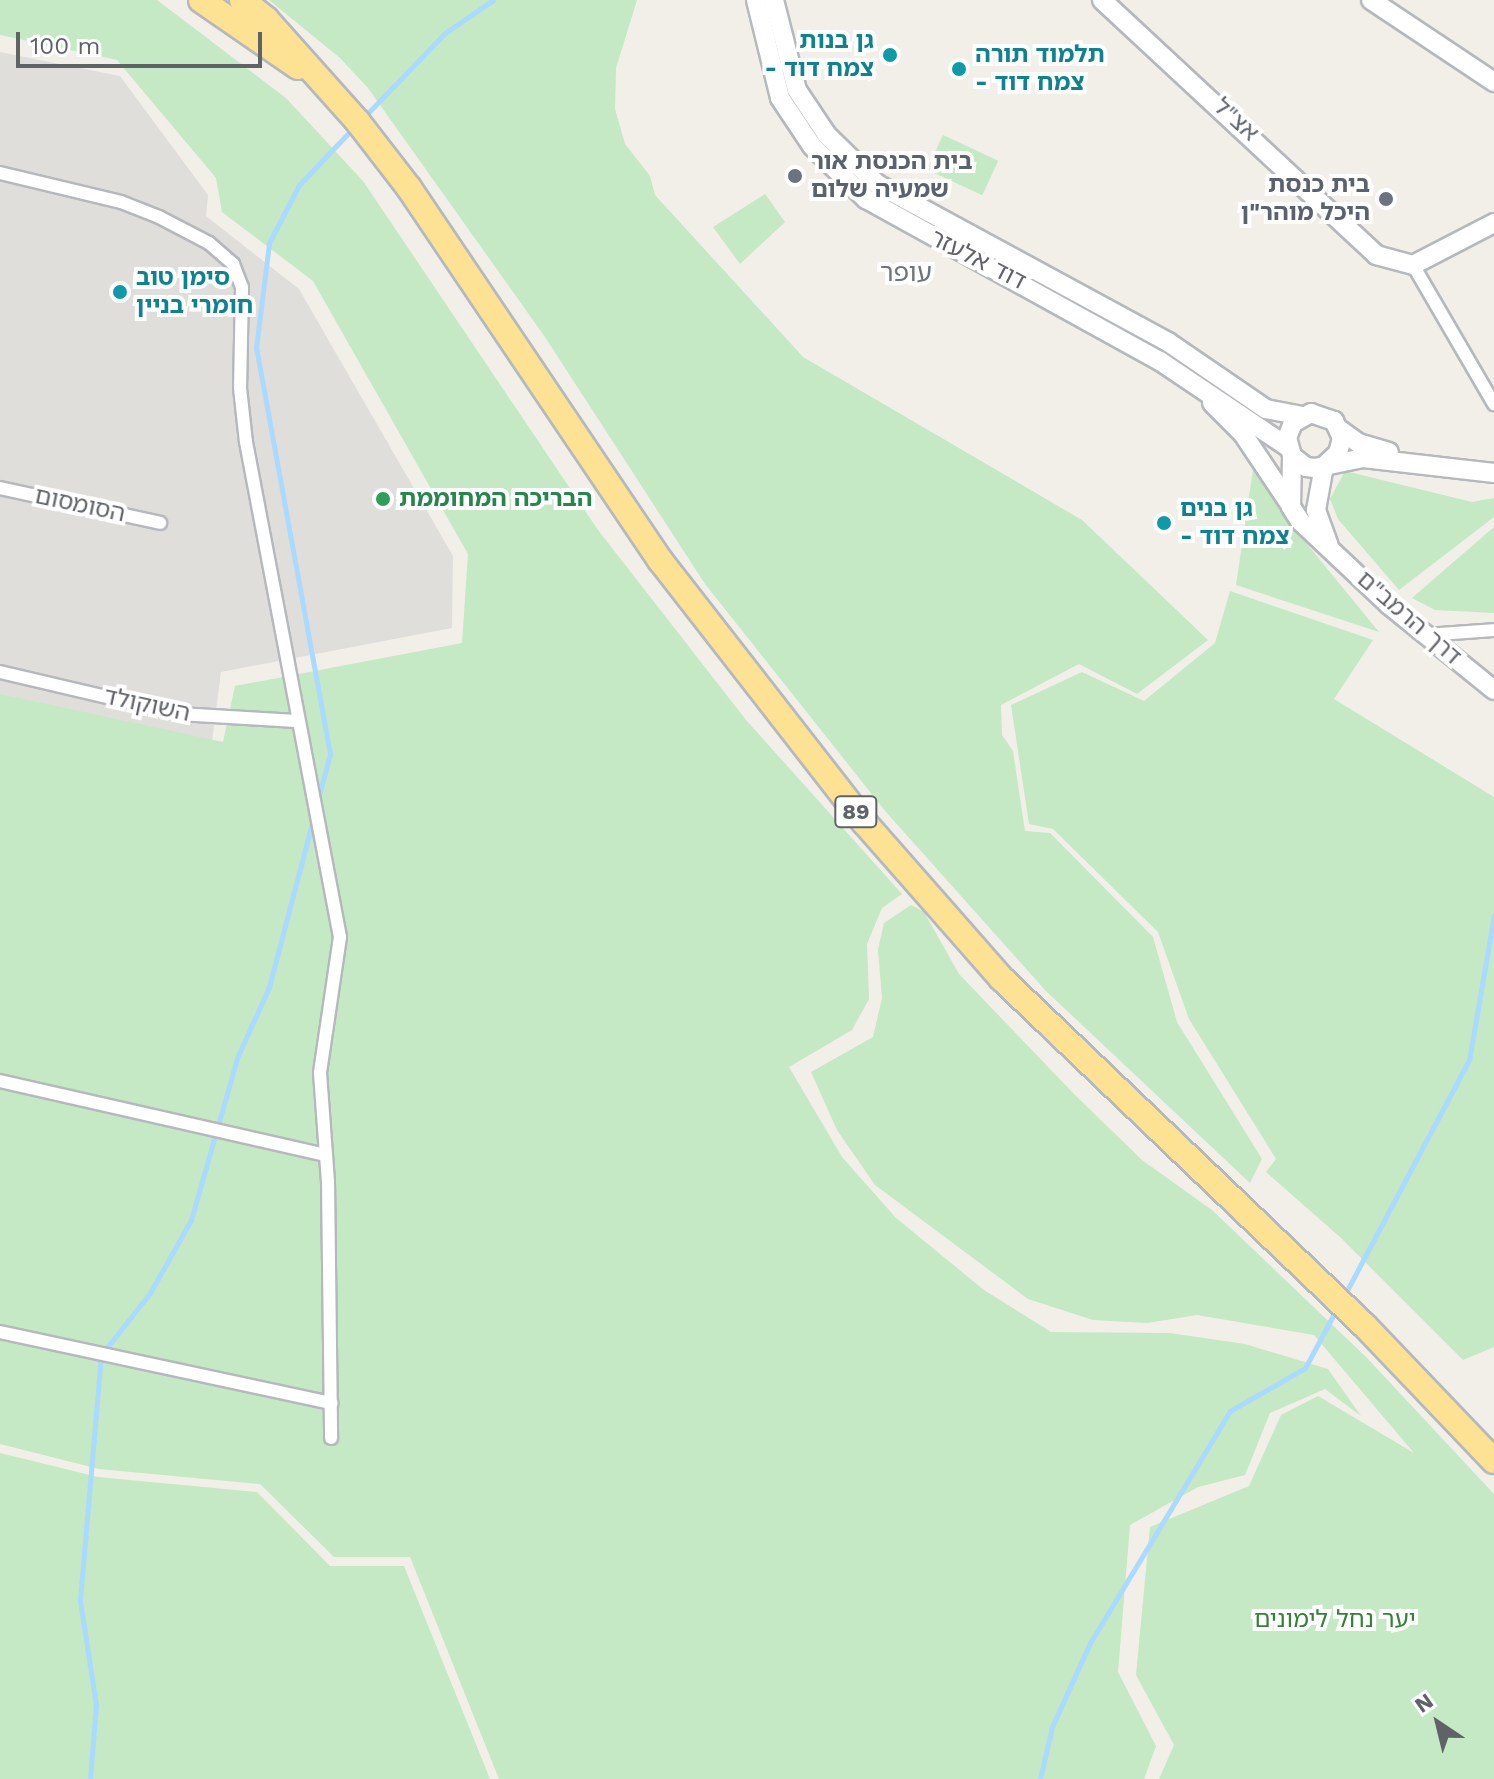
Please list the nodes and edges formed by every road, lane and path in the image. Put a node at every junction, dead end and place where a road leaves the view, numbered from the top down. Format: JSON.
{"nodes":[{"id":1,"x":201,"y":0,"type":"edge"},
{"id":2,"x":242,"y":0,"type":"edge"},
{"id":3,"x":756,"y":0,"type":"edge"},
{"id":4,"x":774,"y":0,"type":"edge"},
{"id":5,"x":1102,"y":0,"type":"edge"},
{"id":6,"x":1371,"y":0,"type":"edge"},
{"id":7,"x":318,"y":79,"type":"junction"},
{"id":8,"x":1494,"y":82,"type":"edge"},
{"id":9,"x":0,"y":173,"type":"edge"},
{"id":10,"x":1494,"y":223,"type":"edge"},
{"id":11,"x":1413,"y":265,"type":"junction"},
{"id":12,"x":1160,"y":361,"type":"junction"},
{"id":13,"x":1494,"y":404,"type":"edge"},
{"id":14,"x":1301,"y":416,"type":"junction"},
{"id":15,"x":1339,"y":429,"type":"junction"},
{"id":16,"x":1290,"y":451,"type":"junction"},
{"id":17,"x":1324,"y":466,"type":"junction"},
{"id":18,"x":1446,"y":468,"type":"junction"},
{"id":19,"x":1494,"y":473,"type":"edge"},
{"id":20,"x":0,"y":488,"type":"edge"},
{"id":21,"x":1291,"y":507,"type":"junction"},
{"id":22,"x":160,"y":523,"type":"dead end"},
{"id":23,"x":1331,"y":551,"type":"junction"},
{"id":24,"x":1494,"y":630,"type":"edge"},
{"id":25,"x":1424,"y":636,"type":"junction"},
{"id":26,"x":0,"y":672,"type":"edge"},
{"id":27,"x":1492,"y":688,"type":"edge"},
{"id":28,"x":296,"y":721,"type":"junction"},
{"id":29,"x":0,"y":1081,"type":"edge"},
{"id":30,"x":326,"y":1155,"type":"junction"},
{"id":31,"x":0,"y":1332,"type":"edge"},
{"id":32,"x":331,"y":1403,"type":"junction"},
{"id":33,"x":331,"y":1438,"type":"dead end"},
{"id":34,"x":1494,"y":1461,"type":"edge"}],
"edges":[{"from":1,"to":7,"type":"highway","number":"89"},
{"from":2,"to":7,"type":"highway","number":"89"},
{"from":3,"to":12,"type":"street","name":"דוד אלעזר"},
{"from":4,"to":14,"type":"street","name":"דוד אלעזר"},
{"from":5,"to":11,"type":"street","name":"אצ\"ל"},
{"from":6,"to":8,"type":"street"},
{"from":7,"to":34,"type":"highway","number":"89"},
{"from":9,"to":28,"type":"street"},
{"from":10,"to":11,"type":"street"},
{"from":11,"to":13,"type":"street"},
{"from":12,"to":16,"type":"street","name":"דוד אלעזר"},
{"from":12,"to":21,"type":"street","name":"דרך הרמב\"ם"},
{"from":14,"to":15,"type":"street"},
{"from":14,"to":16,"type":"street"},
{"from":15,"to":17,"type":"street"},
{"from":15,"to":18,"type":"street"},
{"from":16,"to":17,"type":"street"},
{"from":16,"to":21,"type":"street"},
{"from":17,"to":18,"type":"street"},
{"from":17,"to":23,"type":"street","name":"דרך הרמב\"ם"},
{"from":18,"to":19,"type":"street"},
{"from":20,"to":22,"type":"street","name":"הסומסום"},
{"from":21,"to":23,"type":"street","name":"דרך הרמב\"ם"},
{"from":23,"to":25,"type":"street","name":"דרך הרמב\"ם"},
{"from":24,"to":25,"type":"street"},
{"from":25,"to":27,"type":"street","name":"דרך הרמב\"ם"},
{"from":26,"to":28,"type":"street","name":"השוקולד"},
{"from":28,"to":30,"type":"street"},
{"from":29,"to":30,"type":"street"},
{"from":30,"to":32,"type":"street"},
{"from":31,"to":32,"type":"street"},
{"from":32,"to":33,"type":"street"}]}
